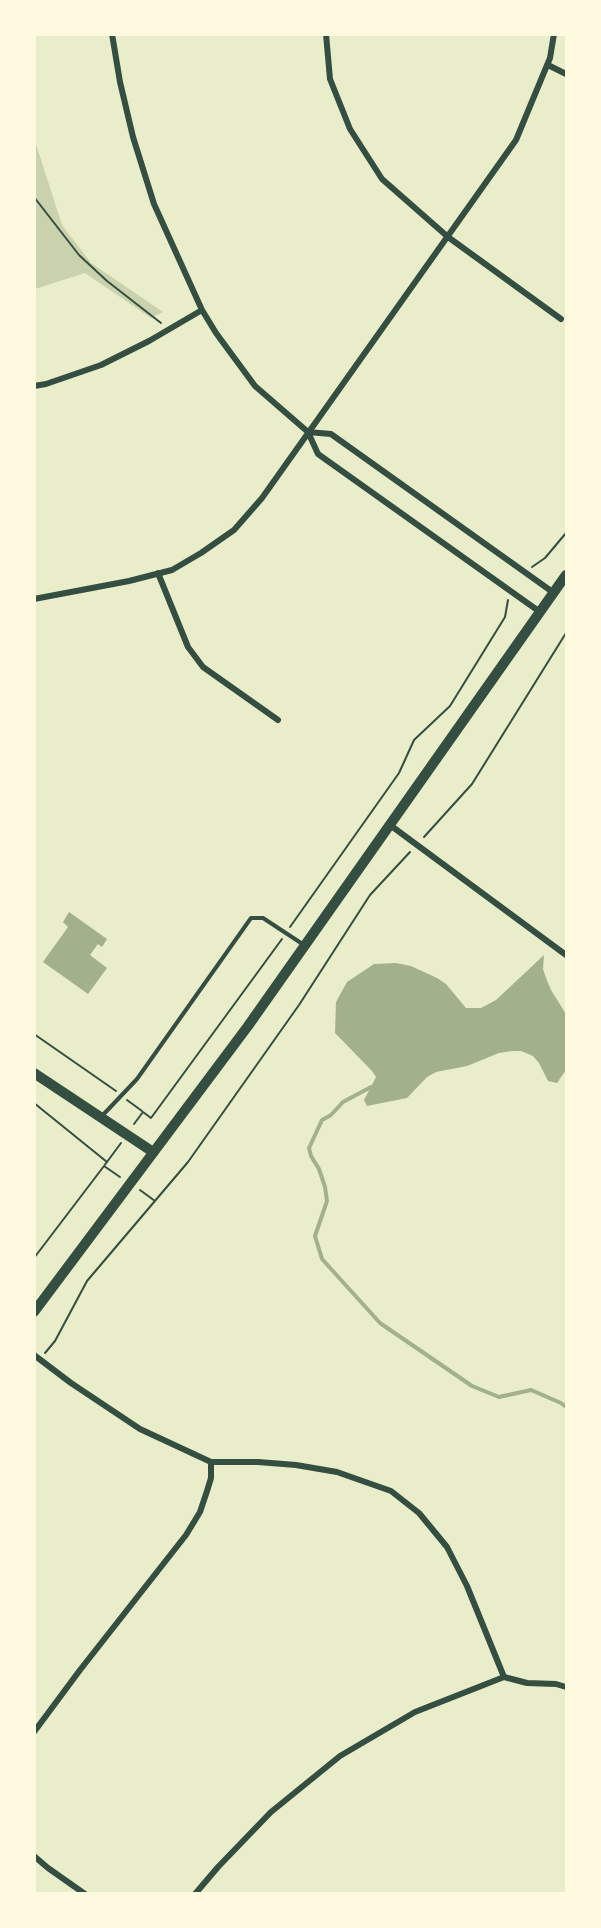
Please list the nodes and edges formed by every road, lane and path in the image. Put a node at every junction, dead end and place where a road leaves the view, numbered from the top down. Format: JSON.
{"nodes":[{"id":1,"x":112,"y":34,"type":"edge"},
{"id":2,"x":326,"y":34,"type":"edge"},
{"id":3,"x":554,"y":34,"type":"edge"},
{"id":4,"x":548,"y":65,"type":"junction"},
{"id":5,"x":567,"y":74,"type":"edge"},
{"id":6,"x":34,"y":197,"type":"edge"},
{"id":7,"x":448,"y":237,"type":"junction"},
{"id":8,"x":202,"y":310,"type":"junction"},
{"id":9,"x":561,"y":319,"type":"dead end"},
{"id":10,"x":169,"y":330,"type":"junction"},
{"id":11,"x":34,"y":386,"type":"edge"},
{"id":12,"x":308,"y":432,"type":"junction"},
{"id":13,"x":567,"y":533,"type":"edge"},
{"id":14,"x":534,"y":564,"type":"dead end"},
{"id":15,"x":158,"y":573,"type":"junction"},
{"id":16,"x":567,"y":575,"type":"edge"},
{"id":17,"x":554,"y":593,"type":"junction"},
{"id":18,"x":34,"y":599,"type":"edge"},
{"id":19,"x":507,"y":601,"type":"dead end"},
{"id":20,"x":540,"y":612,"type":"junction"},
{"id":21,"x":567,"y":633,"type":"edge"},
{"id":22,"x":278,"y":720,"type":"dead end"},
{"id":23,"x":390,"y":825,"type":"junction"},
{"id":24,"x":417,"y":845,"type":"junction"},
{"id":25,"x":286,"y":933,"type":"junction"},
{"id":26,"x":305,"y":946,"type":"junction"},
{"id":27,"x":567,"y":955,"type":"edge"},
{"id":28,"x":34,"y":1034,"type":"edge"},
{"id":29,"x":34,"y":1072,"type":"edge"},
{"id":30,"x":122,"y":1096,"type":"junction"},
{"id":31,"x":34,"y":1103,"type":"edge"},
{"id":32,"x":143,"y":1112,"type":"junction"},
{"id":33,"x":101,"y":1118,"type":"junction"},
{"id":34,"x":134,"y":1124,"type":"dead end"},
{"id":35,"x":117,"y":1149,"type":"dead end"},
{"id":36,"x":153,"y":1152,"type":"junction"},
{"id":37,"x":107,"y":1162,"type":"junction"},
{"id":38,"x":104,"y":1166,"type":"junction"},
{"id":39,"x":118,"y":1176,"type":"dead end"},
{"id":40,"x":143,"y":1192,"type":"dead end"},
{"id":41,"x":155,"y":1201,"type":"junction"},
{"id":42,"x":34,"y":1258,"type":"edge"},
{"id":43,"x":34,"y":1312,"type":"edge"},
{"id":44,"x":37,"y":1357,"type":"edge"},
{"id":45,"x":211,"y":1462,"type":"junction"},
{"id":46,"x":504,"y":1677,"type":"junction"},
{"id":47,"x":567,"y":1687,"type":"edge"},
{"id":48,"x":34,"y":1732,"type":"edge"},
{"id":49,"x":34,"y":1856,"type":"edge"},
{"id":50,"x":85,"y":1893,"type":"edge"},
{"id":51,"x":195,"y":1893,"type":"edge"}],
"edges":[{"from":1,"to":8,"type":"street"},
{"from":2,"to":7,"type":"street"},
{"from":3,"to":4,"type":"street"},
{"from":4,"to":5,"type":"street"},
{"from":4,"to":7,"type":"street"},
{"from":6,"to":10,"type":"path"},
{"from":7,"to":9,"type":"street"},
{"from":7,"to":12,"type":"street"},
{"from":8,"to":10,"type":"street"},
{"from":8,"to":12,"type":"street"},
{"from":10,"to":11,"type":"street"},
{"from":12,"to":15,"type":"street"},
{"from":12,"to":17,"type":"street"},
{"from":12,"to":20,"type":"street"},
{"from":13,"to":14,"type":"path"},
{"from":15,"to":18,"type":"street"},
{"from":15,"to":22,"type":"street"},
{"from":16,"to":17,"type":"street"},
{"from":17,"to":20,"type":"street"},
{"from":19,"to":25,"type":"path"},
{"from":20,"to":23,"type":"street"},
{"from":21,"to":24,"type":"path"},
{"from":23,"to":24,"type":"street"},
{"from":23,"to":26,"type":"street"},
{"from":24,"to":27,"type":"street"},
{"from":24,"to":41,"type":"path"},
{"from":25,"to":26,"type":"lane"},
{"from":25,"to":30,"type":"lane"},
{"from":25,"to":32,"type":"path"},
{"from":26,"to":36,"type":"street"},
{"from":28,"to":30,"type":"path"},
{"from":29,"to":33,"type":"street"},
{"from":30,"to":32,"type":"path"},
{"from":30,"to":33,"type":"lane"},
{"from":31,"to":37,"type":"path"},
{"from":32,"to":34,"type":"path"},
{"from":33,"to":36,"type":"street"},
{"from":35,"to":37,"type":"path"},
{"from":36,"to":43,"type":"street"},
{"from":37,"to":38,"type":"path"},
{"from":38,"to":39,"type":"path"},
{"from":38,"to":42,"type":"path"},
{"from":40,"to":41,"type":"path"},
{"from":41,"to":44,"type":"path"},
{"from":44,"to":45,"type":"street"},
{"from":45,"to":46,"type":"street"},
{"from":45,"to":48,"type":"street"},
{"from":46,"to":47,"type":"street"},
{"from":46,"to":51,"type":"street"},
{"from":49,"to":50,"type":"street"}]}
